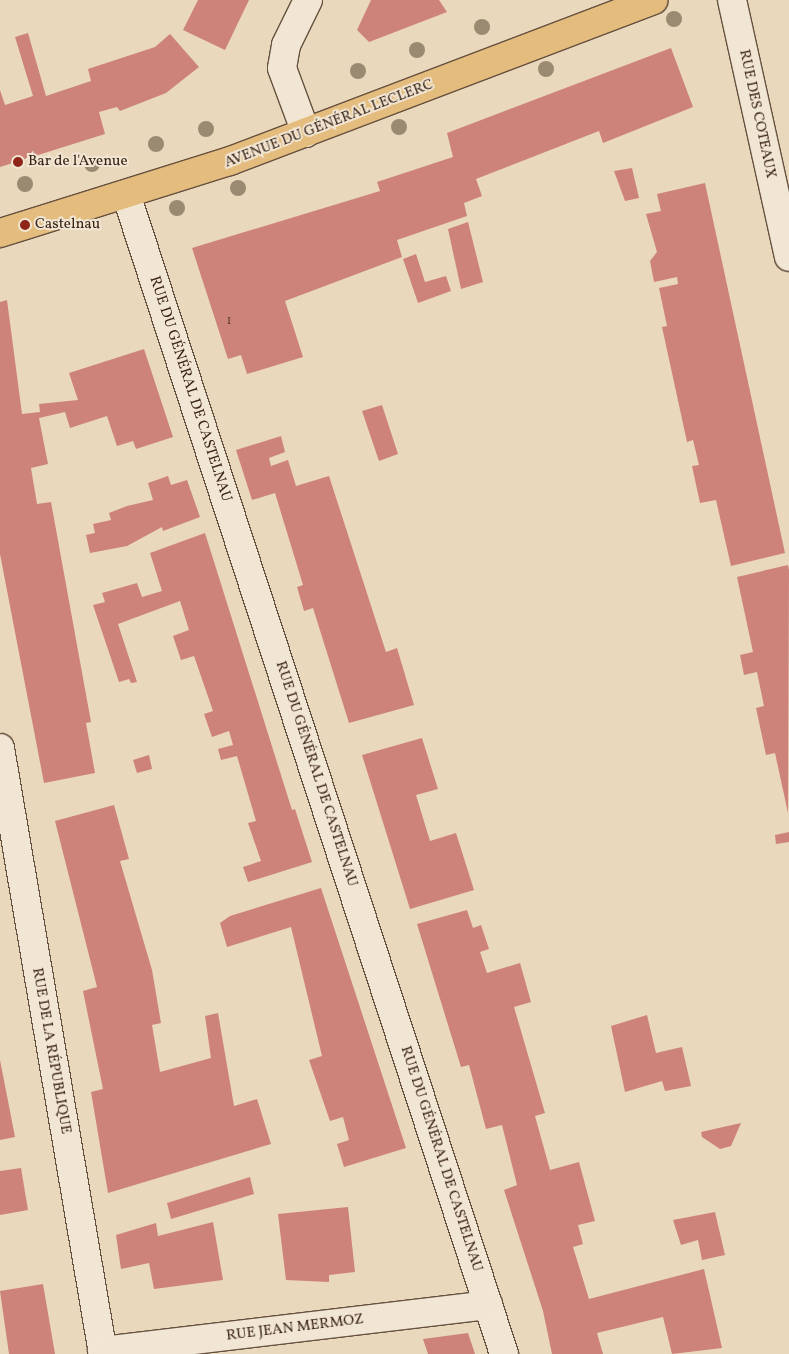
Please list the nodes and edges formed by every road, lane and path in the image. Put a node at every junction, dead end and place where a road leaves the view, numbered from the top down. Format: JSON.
{"nodes":[{"id":1,"x":308,"y":0,"type":"edge"},
{"id":2,"x":653,"y":0,"type":"edge"},
{"id":3,"x":732,"y":0,"type":"edge"},
{"id":4,"x":306,"y":133,"type":"junction"},
{"id":5,"x":126,"y":194,"type":"junction"},
{"id":6,"x":0,"y":233,"type":"edge"},
{"id":7,"x":789,"y":258,"type":"edge"},
{"id":8,"x":0,"y":748,"type":"edge"},
{"id":9,"x":488,"y":1305,"type":"junction"},
{"id":10,"x":102,"y":1352,"type":"edge"},
{"id":11,"x":504,"y":1354,"type":"edge"}],
"edges":[{"from":1,"to":4,"type":"street"},
{"from":2,"to":4,"type":"main road","name":"AVENUE DU GÉNÉRAL LECLERC"},
{"from":3,"to":7,"type":"street","name":"RUE DES COTEAUX"},
{"from":4,"to":5,"type":"main road","name":"AVENUE DU GÉNÉRAL LECLERC"},
{"from":5,"to":6,"type":"main road","name":"AVENUE DU GÉNÉRAL LECLERC"},
{"from":5,"to":9,"type":"street","name":"RUE DU GÉNÉRAL DE CASTELNAU"},
{"from":8,"to":10,"type":"street","name":"RUE DE LA RÉPUBLIQUE"},
{"from":9,"to":10,"type":"street","name":"RUE JEAN MERMOZ"},
{"from":9,"to":11,"type":"street","name":"RUE DU GÉNÉRAL DE CASTELNAU"}]}
